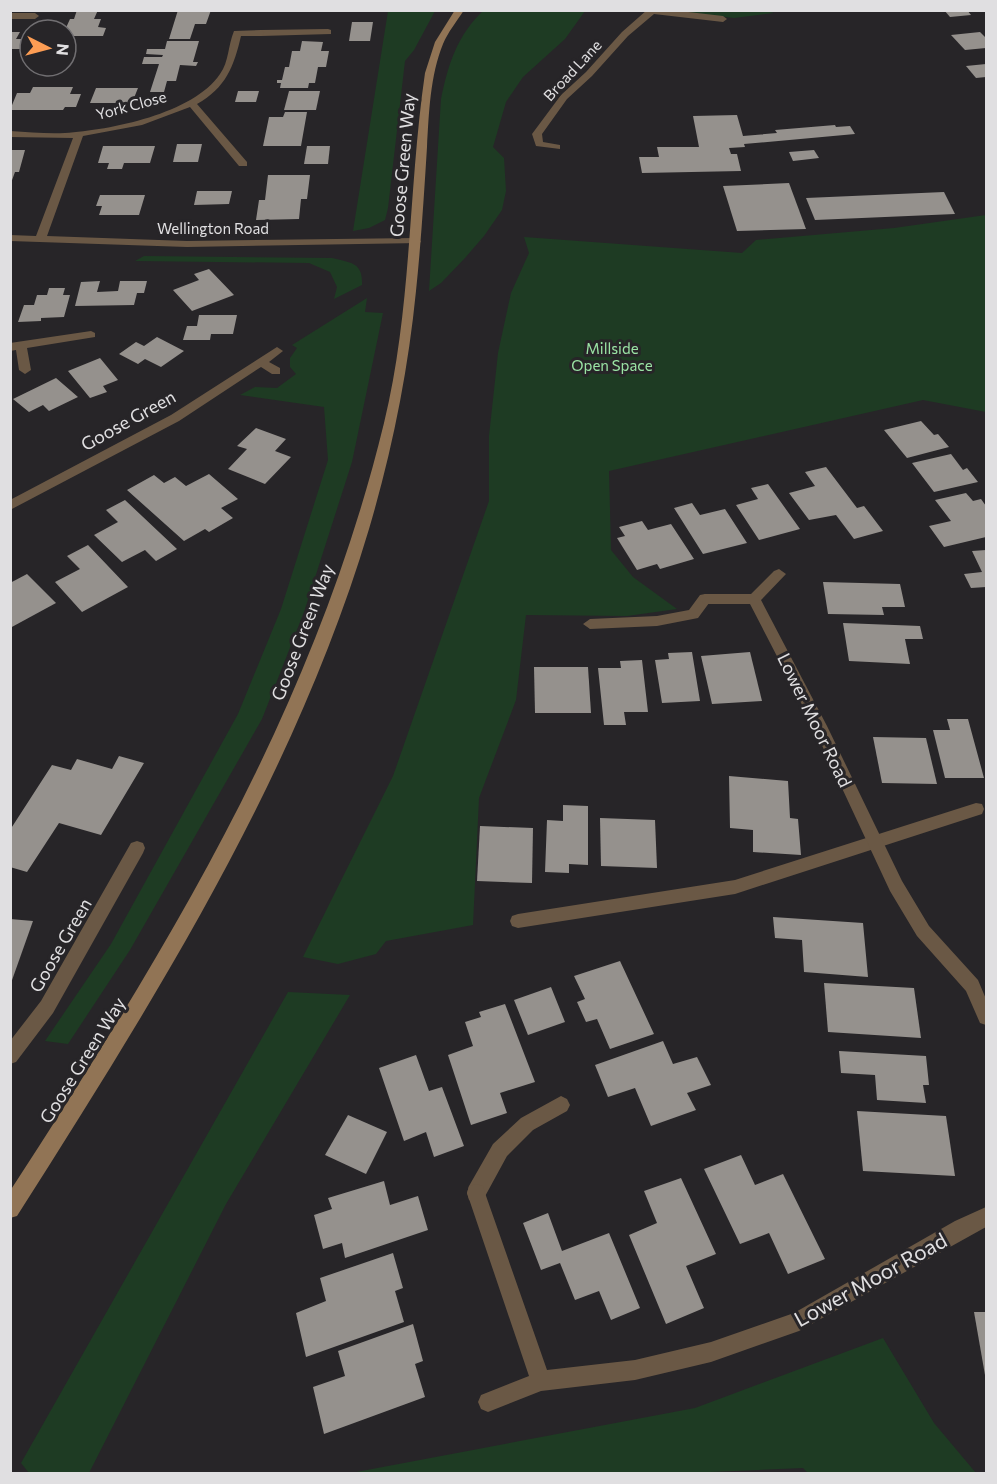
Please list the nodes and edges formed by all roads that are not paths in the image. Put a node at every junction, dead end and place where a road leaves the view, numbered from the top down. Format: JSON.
{"nodes":[{"id":1,"x":460,"y":10,"type":"edge"},
{"id":2,"x":653,"y":11,"type":"edge"},
{"id":3,"x":10,"y":16,"type":"edge"},
{"id":4,"x":35,"y":16,"type":"dead end"},
{"id":5,"x":723,"y":19,"type":"dead end"},
{"id":6,"x":328,"y":32,"type":"dead end"},
{"id":7,"x":192,"y":104,"type":"junction"},
{"id":8,"x":10,"y":134,"type":"edge"},
{"id":9,"x":79,"y":135,"type":"junction"},
{"id":10,"x":557,"y":147,"type":"dead end"},
{"id":11,"x":243,"y":164,"type":"dead end"},
{"id":12,"x":10,"y":238,"type":"edge"},
{"id":13,"x":40,"y":240,"type":"junction"},
{"id":14,"x":416,"y":241,"type":"junction"},
{"id":15,"x":91,"y":334,"type":"dead end"},
{"id":16,"x":16,"y":347,"type":"edge"},
{"id":17,"x":277,"y":351,"type":"dead end"},
{"id":18,"x":261,"y":362,"type":"junction"},
{"id":19,"x":25,"y":370,"type":"dead end"},
{"id":20,"x":276,"y":371,"type":"dead end"},
{"id":21,"x":10,"y":506,"type":"edge"},
{"id":22,"x":779,"y":574,"type":"dead end"},
{"id":23,"x":754,"y":599,"type":"junction"},
{"id":24,"x":590,"y":624,"type":"dead end"},
{"id":25,"x":976,"y":809,"type":"dead end"},
{"id":26,"x":873,"y":842,"type":"junction"},
{"id":27,"x":137,"y":848,"type":"dead end"},
{"id":28,"x":518,"y":921,"type":"dead end"},
{"id":29,"x":987,"y":1017,"type":"edge"},
{"id":30,"x":10,"y":1056,"type":"edge"},
{"id":31,"x":561,"y":1105,"type":"dead end"},
{"id":32,"x":10,"y":1209,"type":"edge"},
{"id":33,"x":987,"y":1217,"type":"edge"},
{"id":34,"x":541,"y":1381,"type":"junction"},
{"id":35,"x":488,"y":1402,"type":"dead end"}],
"edges":[{"from":1,"to":14,"type":"main road","name":"Goose Green Way"},
{"from":2,"to":5,"type":"street"},
{"from":2,"to":10,"type":"street","name":"Broad Lane"},
{"from":3,"to":4,"type":"street"},
{"from":6,"to":7,"type":"street","name":"York Close"},
{"from":7,"to":9,"type":"street","name":"York Close"},
{"from":7,"to":11,"type":"street","name":"York Close"},
{"from":8,"to":9,"type":"street","name":"York Close"},
{"from":9,"to":13,"type":"street","name":"York Close"},
{"from":12,"to":13,"type":"street","name":"Wellington Road"},
{"from":13,"to":14,"type":"street","name":"Wellington Road"},
{"from":14,"to":32,"type":"main road","name":"Goose Green Way"},
{"from":15,"to":16,"type":"street"},
{"from":16,"to":19,"type":"street"},
{"from":17,"to":18,"type":"street","name":"Goose Green"},
{"from":18,"to":20,"type":"street"},
{"from":18,"to":21,"type":"street","name":"Goose Green"},
{"from":22,"to":23,"type":"street"},
{"from":23,"to":24,"type":"street"},
{"from":23,"to":26,"type":"street","name":"Lower Moor Road"},
{"from":25,"to":26,"type":"street"},
{"from":26,"to":28,"type":"street"},
{"from":26,"to":29,"type":"street","name":"Lower Moor Road"},
{"from":27,"to":30,"type":"street","name":"Goose Green"},
{"from":31,"to":34,"type":"street"},
{"from":33,"to":34,"type":"street","name":"Lower Moor Road"},
{"from":34,"to":35,"type":"street","name":"Lower Moor Road"}]}
